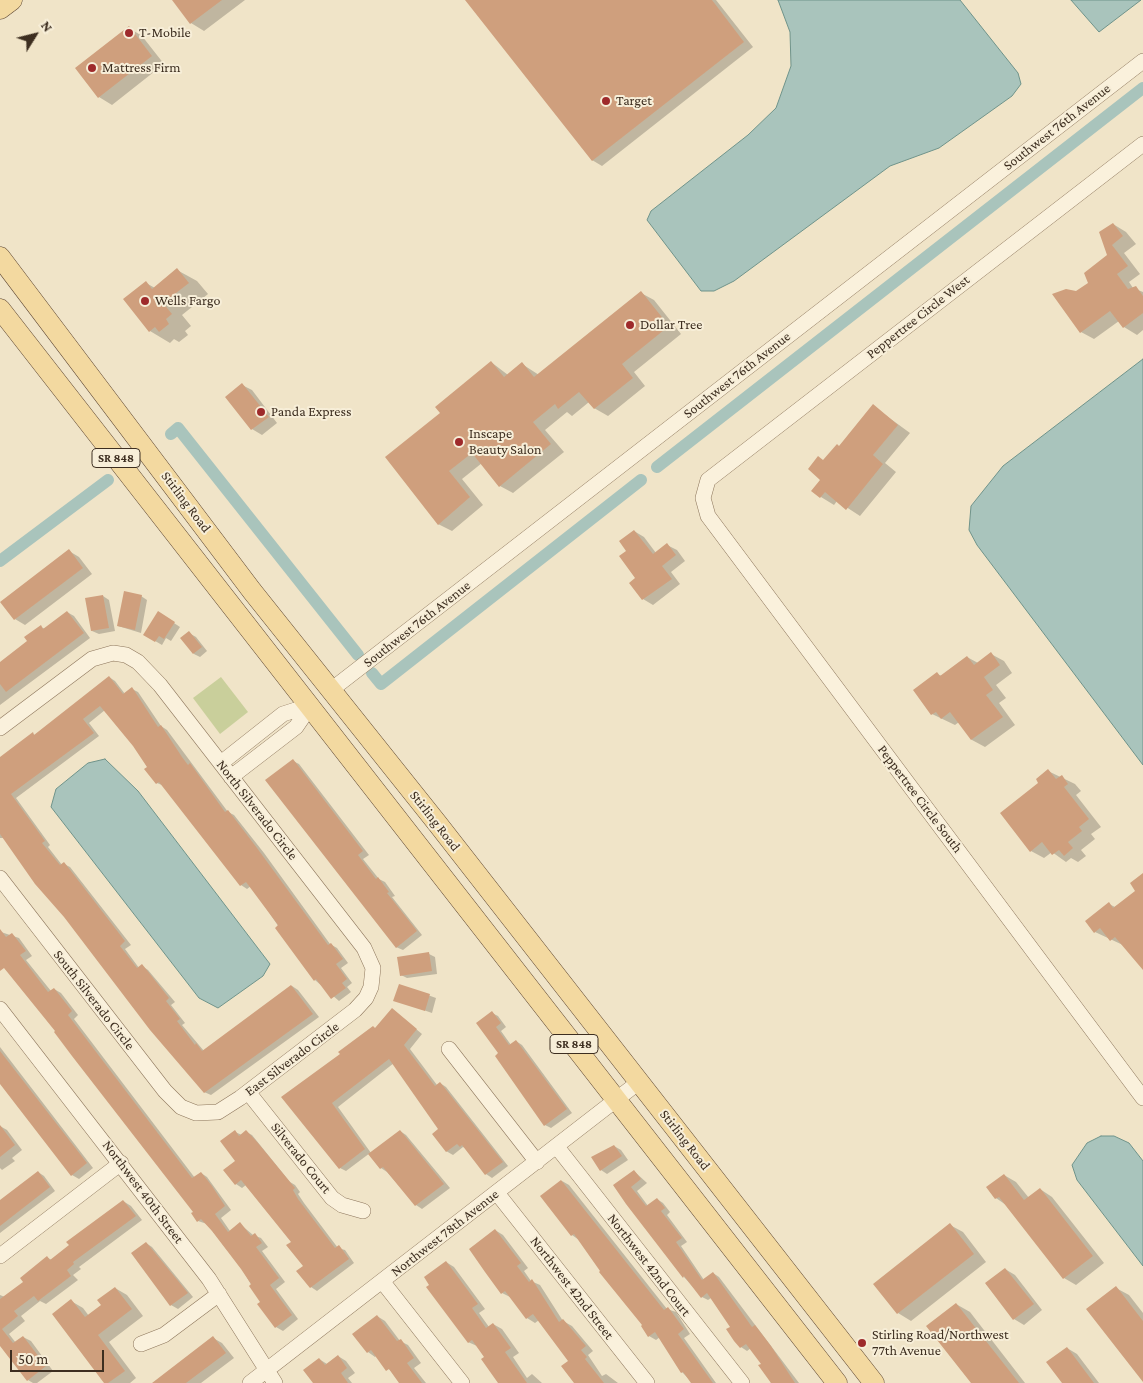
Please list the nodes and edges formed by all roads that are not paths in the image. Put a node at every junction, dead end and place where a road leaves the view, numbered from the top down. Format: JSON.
{"nodes":[{"id":1,"x":12,"y":0,"type":"edge"},
{"id":2,"x":0,"y":9,"type":"edge"},
{"id":3,"x":1143,"y":61,"type":"edge"},
{"id":4,"x":1143,"y":144,"type":"edge"},
{"id":5,"x":0,"y":257,"type":"edge"},
{"id":6,"x":0,"y":309,"type":"edge"},
{"id":7,"x":703,"y":498,"type":"joint"},
{"id":8,"x":150,"y":501,"type":"junction"},
{"id":9,"x":191,"y":509,"type":"junction"},
{"id":10,"x":331,"y":690,"type":"junction"},
{"id":11,"x":311,"y":705,"type":"junction"},
{"id":12,"x":353,"y":717,"type":"junction"},
{"id":13,"x":0,"y":728,"type":"edge"},
{"id":14,"x":220,"y":763,"type":"junction"},
{"id":15,"x":231,"y":776,"type":"junction"},
{"id":16,"x":0,"y":878,"type":"edge"},
{"id":17,"x":372,"y":982,"type":"joint"},
{"id":18,"x":0,"y":1009,"type":"edge"},
{"id":19,"x":449,"y":1049,"type":"dead end"},
{"id":20,"x":639,"y":1082,"type":"junction"},
{"id":21,"x":248,"y":1092,"type":"junction"},
{"id":22,"x":1143,"y":1098,"type":"edge"},
{"id":23,"x":616,"y":1099,"type":"junction"},
{"id":24,"x":196,"y":1113,"type":"joint"},
{"id":25,"x":557,"y":1146,"type":"junction"},
{"id":26,"x":537,"y":1162,"type":"junction"},
{"id":27,"x":121,"y":1163,"type":"junction"},
{"id":28,"x":497,"y":1193,"type":"junction"},
{"id":29,"x":363,"y":1211,"type":"dead end"},
{"id":30,"x":0,"y":1256,"type":"edge"},
{"id":31,"x":382,"y":1281,"type":"junction"},
{"id":32,"x":219,"y":1294,"type":"junction"},
{"id":33,"x":141,"y":1344,"type":"dead end"},
{"id":34,"x":266,"y":1371,"type":"junction"},
{"id":35,"x":870,"y":1382,"type":"edge"},
{"id":36,"x":250,"y":1383,"type":"edge"},
{"id":37,"x":275,"y":1383,"type":"edge"},
{"id":38,"x":462,"y":1383,"type":"edge"},
{"id":39,"x":647,"y":1383,"type":"edge"},
{"id":40,"x":742,"y":1383,"type":"edge"},
{"id":41,"x":837,"y":1383,"type":"edge"}],
"edges":[{"from":1,"to":2,"type":"main road"},
{"from":3,"to":10,"type":"street","name":"Southwest 76th Avenue"},
{"from":4,"to":7,"type":"street","name":"Peppertree Circle West"},
{"from":5,"to":9,"type":"main road","name":"Stirling Road","number":"SR 848"},
{"from":6,"to":8,"type":"main road","name":"Stirling Road","number":"SR 848"},
{"from":7,"to":22,"type":"street","name":"Peppertree Circle South"},
{"from":8,"to":9,"type":"main road"},
{"from":8,"to":11,"type":"main road","name":"Stirling Road","number":"SR 848"},
{"from":9,"to":10,"type":"main road","name":"Stirling Road","number":"SR 848"},
{"from":10,"to":12,"type":"main road","name":"Stirling Road","number":"SR 848"},
{"from":11,"to":12,"type":"main road"},
{"from":11,"to":14,"type":"street"},
{"from":11,"to":15,"type":"street"},
{"from":11,"to":23,"type":"main road","name":"Stirling Road","number":"SR 848"},
{"from":12,"to":20,"type":"main road","name":"Stirling Road","number":"SR 848"},
{"from":13,"to":14,"type":"street","name":"North Silverado Circle"},
{"from":14,"to":15,"type":"street","name":"North Silverado Circle"},
{"from":15,"to":17,"type":"street","name":"North Silverado Circle"},
{"from":16,"to":24,"type":"street","name":"South Silverado Circle"},
{"from":17,"to":21,"type":"street","name":"East Silverado Circle"},
{"from":18,"to":27,"type":"street","name":"Northwest 40th Street"},
{"from":19,"to":26,"type":"street"},
{"from":20,"to":23,"type":"street","name":"Northwest 78th Avenue"},
{"from":20,"to":35,"type":"main road","name":"Stirling Road","number":"SR 848"},
{"from":21,"to":24,"type":"street","name":"East Silverado Circle"},
{"from":21,"to":29,"type":"street","name":"Silverado Court"},
{"from":23,"to":25,"type":"street","name":"Northwest 78th Avenue"},
{"from":23,"to":41,"type":"main road","name":"Stirling Road","number":"SR 848"},
{"from":25,"to":26,"type":"street","name":"Northwest 78th Avenue"},
{"from":25,"to":40,"type":"street","name":"Northwest 42nd Court"},
{"from":26,"to":28,"type":"street","name":"Northwest 78th Avenue"},
{"from":27,"to":30,"type":"street"},
{"from":27,"to":32,"type":"street","name":"Northwest 40th Street"},
{"from":28,"to":31,"type":"street","name":"Northwest 78th Avenue"},
{"from":28,"to":39,"type":"street","name":"Northwest 42nd Street"},
{"from":31,"to":34,"type":"street","name":"Northwest 78th Avenue"},
{"from":31,"to":38,"type":"street"},
{"from":32,"to":33,"type":"street"},
{"from":32,"to":34,"type":"street","name":"Northwest 40th Street"},
{"from":34,"to":36,"type":"street","name":"Northwest 78th Avenue"},
{"from":34,"to":37,"type":"street","name":"Northwest 40th Street"}]}
